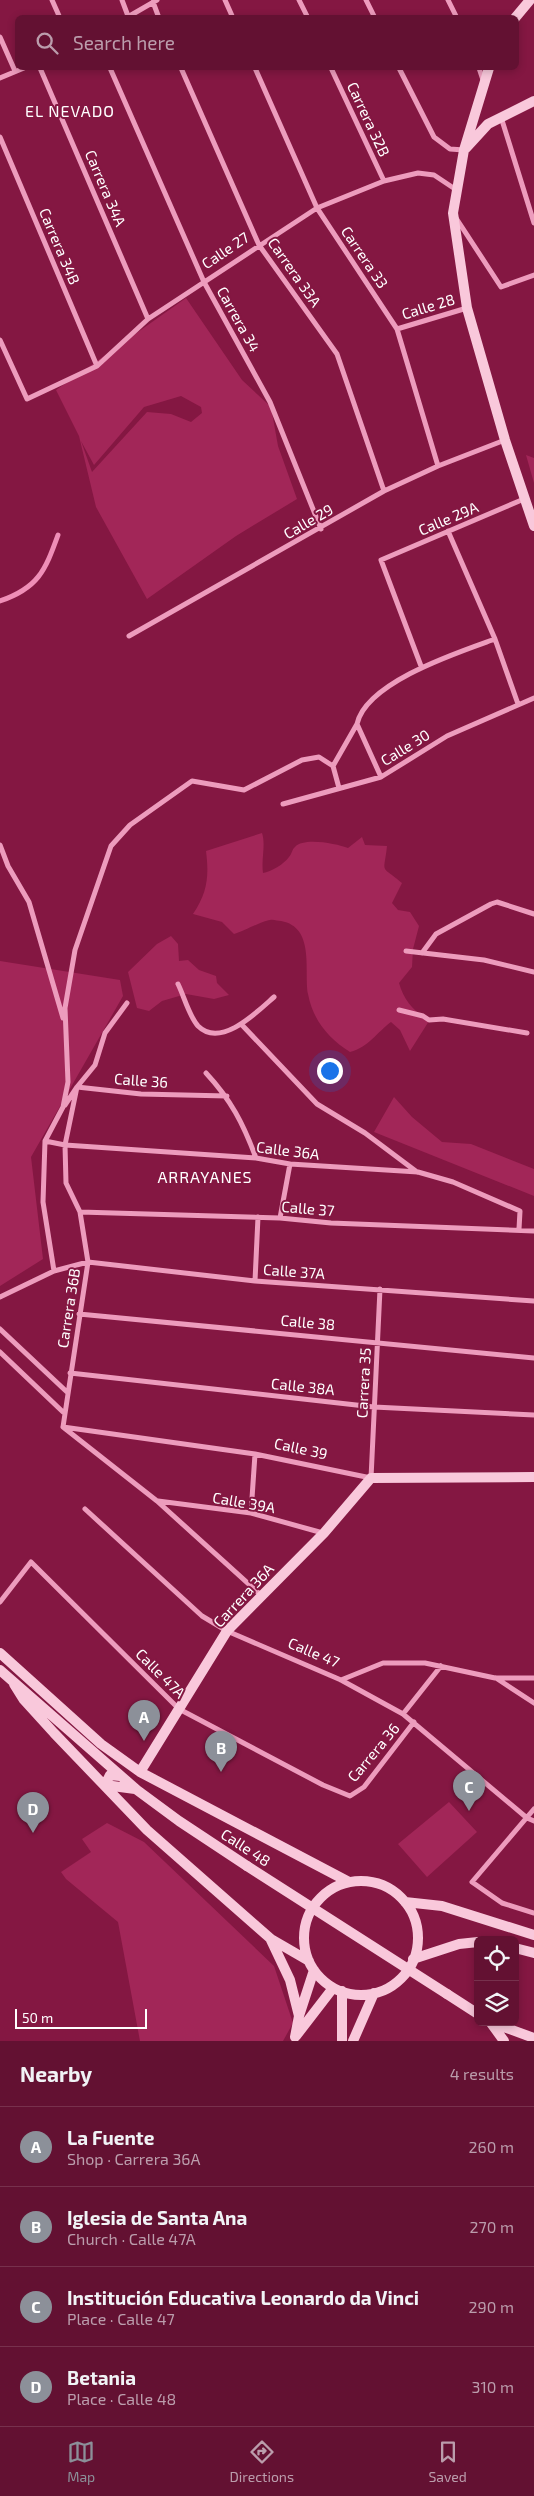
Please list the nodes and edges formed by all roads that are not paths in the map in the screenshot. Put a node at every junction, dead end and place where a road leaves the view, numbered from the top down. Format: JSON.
{"nodes":[{"id":1,"x":52,"y":0,"type":"edge"},
{"id":2,"x":122,"y":0,"type":"edge"},
{"id":3,"x":225,"y":0,"type":"edge"},
{"id":4,"x":299,"y":0,"type":"edge"},
{"id":5,"x":366,"y":0,"type":"edge"},
{"id":6,"x":448,"y":0,"type":"edge"},
{"id":7,"x":530,"y":0,"type":"edge"},
{"id":8,"x":155,"y":1,"type":"edge"},
{"id":9,"x":59,"y":15,"type":"edge"},
{"id":10,"x":126,"y":15,"type":"edge"},
{"id":11,"x":130,"y":15,"type":"edge"},
{"id":12,"x":158,"y":15,"type":"edge"},
{"id":13,"x":232,"y":15,"type":"edge"},
{"id":14,"x":306,"y":15,"type":"edge"},
{"id":15,"x":374,"y":15,"type":"edge"},
{"id":16,"x":456,"y":15,"type":"edge"},
{"id":17,"x":518,"y":15,"type":"edge"},
{"id":18,"x":0,"y":38,"type":"edge"},
{"id":19,"x":20,"y":70,"type":"edge"},
{"id":20,"x":41,"y":70,"type":"edge"},
{"id":21,"x":111,"y":70,"type":"edge"},
{"id":22,"x":182,"y":70,"type":"edge"},
{"id":23,"x":256,"y":70,"type":"edge"},
{"id":24,"x":332,"y":70,"type":"edge"},
{"id":25,"x":400,"y":70,"type":"edge"},
{"id":26,"x":480,"y":70,"type":"edge"},
{"id":27,"x":488,"y":70,"type":"edge"},
{"id":28,"x":15,"y":72,"type":"junction"},
{"id":29,"x":0,"y":78,"type":"edge"},
{"id":30,"x":484,"y":82,"type":"junction"},
{"id":31,"x":534,"y":101,"type":"edge"},
{"id":32,"x":501,"y":116,"type":"junction"},
{"id":33,"x":0,"y":137,"type":"edge"},
{"id":34,"x":464,"y":150,"type":"junction"},
{"id":35,"x":384,"y":181,"type":"junction"},
{"id":36,"x":456,"y":189,"type":"junction"},
{"id":37,"x":317,"y":208,"type":"junction"},
{"id":38,"x":453,"y":213,"type":"junction"},
{"id":39,"x":534,"y":223,"type":"edge"},
{"id":40,"x":259,"y":245,"type":"junction"},
{"id":41,"x":534,"y":275,"type":"edge"},
{"id":42,"x":204,"y":282,"type":"junction"},
{"id":43,"x":467,"y":308,"type":"junction"},
{"id":44,"x":148,"y":319,"type":"junction"},
{"id":45,"x":397,"y":329,"type":"junction"},
{"id":46,"x":0,"y":340,"type":"edge"},
{"id":47,"x":97,"y":366,"type":"junction"},
{"id":48,"x":505,"y":440,"type":"junction"},
{"id":49,"x":438,"y":466,"type":"junction"},
{"id":50,"x":384,"y":491,"type":"junction"},
{"id":51,"x":524,"y":499,"type":"junction"},
{"id":52,"x":534,"y":526,"type":"edge"},
{"id":53,"x":321,"y":529,"type":"junction"},
{"id":54,"x":448,"y":531,"type":"junction"},
{"id":55,"x":129,"y":636,"type":"dead end"},
{"id":56,"x":495,"y":639,"type":"junction"},
{"id":57,"x":421,"y":666,"type":"junction"},
{"id":58,"x":534,"y":698,"type":"edge"},
{"id":59,"x":518,"y":704,"type":"junction"},
{"id":60,"x":357,"y":724,"type":"junction"},
{"id":61,"x":333,"y":766,"type":"junction"},
{"id":62,"x":381,"y":777,"type":"junction"},
{"id":63,"x":339,"y":788,"type":"junction"},
{"id":64,"x":283,"y":804,"type":"dead end"},
{"id":65,"x":0,"y":845,"type":"edge"},
{"id":66,"x":534,"y":914,"type":"edge"},
{"id":67,"x":406,"y":951,"type":"dead end"},
{"id":68,"x":422,"y":953,"type":"junction"},
{"id":69,"x":534,"y":972,"type":"edge"},
{"id":70,"x":178,"y":984,"type":"dead end"},
{"id":71,"x":274,"y":997,"type":"dead end"},
{"id":72,"x":128,"y":1003,"type":"dead end"},
{"id":73,"x":399,"y":1010,"type":"dead end"},
{"id":74,"x":64,"y":1024,"type":"junction"},
{"id":75,"x":242,"y":1025,"type":"junction"},
{"id":76,"x":527,"y":1032,"type":"dead end"},
{"id":77,"x":206,"y":1073,"type":"dead end"},
{"id":78,"x":77,"y":1086,"type":"junction"},
{"id":79,"x":227,"y":1096,"type":"junction"},
{"id":80,"x":63,"y":1107,"type":"junction"},
{"id":81,"x":45,"y":1141,"type":"junction"},
{"id":82,"x":65,"y":1145,"type":"junction"},
{"id":83,"x":256,"y":1158,"type":"junction"},
{"id":84,"x":290,"y":1164,"type":"junction"},
{"id":85,"x":418,"y":1172,"type":"junction"},
{"id":86,"x":80,"y":1212,"type":"junction"},
{"id":87,"x":258,"y":1217,"type":"junction"},
{"id":88,"x":280,"y":1218,"type":"junction"},
{"id":89,"x":519,"y":1229,"type":"junction"},
{"id":90,"x":534,"y":1231,"type":"edge"},
{"id":91,"x":88,"y":1262,"type":"junction"},
{"id":92,"x":54,"y":1272,"type":"junction"},
{"id":93,"x":255,"y":1281,"type":"junction"},
{"id":94,"x":380,"y":1288,"type":"junction"},
{"id":95,"x":0,"y":1297,"type":"edge"},
{"id":96,"x":534,"y":1301,"type":"edge"},
{"id":97,"x":78,"y":1314,"type":"junction"},
{"id":98,"x":0,"y":1329,"type":"edge"},
{"id":99,"x":377,"y":1342,"type":"junction"},
{"id":100,"x":0,"y":1352,"type":"edge"},
{"id":101,"x":534,"y":1358,"type":"edge"},
{"id":102,"x":70,"y":1373,"type":"junction"},
{"id":103,"x":67,"y":1392,"type":"junction"},
{"id":104,"x":374,"y":1407,"type":"junction"},
{"id":105,"x":63,"y":1412,"type":"junction"},
{"id":106,"x":534,"y":1415,"type":"edge"},
{"id":107,"x":62,"y":1427,"type":"junction"},
{"id":108,"x":255,"y":1454,"type":"junction"},
{"id":109,"x":534,"y":1477,"type":"edge"},
{"id":110,"x":371,"y":1478,"type":"junction"},
{"id":111,"x":157,"y":1501,"type":"junction"},
{"id":112,"x":85,"y":1509,"type":"dead end"},
{"id":113,"x":251,"y":1514,"type":"junction"},
{"id":114,"x":324,"y":1533,"type":"junction"},
{"id":115,"x":262,"y":1597,"type":"junction"},
{"id":116,"x":0,"y":1602,"type":"edge"},
{"id":117,"x":227,"y":1631,"type":"junction"},
{"id":118,"x":0,"y":1653,"type":"edge"},
{"id":119,"x":441,"y":1666,"type":"junction"},
{"id":120,"x":0,"y":1670,"type":"edge"},
{"id":121,"x":495,"y":1678,"type":"junction"},
{"id":122,"x":534,"y":1678,"type":"edge"},
{"id":123,"x":341,"y":1680,"type":"junction"},
{"id":124,"x":14,"y":1684,"type":"junction"},
{"id":125,"x":534,"y":1703,"type":"edge"},
{"id":126,"x":179,"y":1710,"type":"junction"},
{"id":127,"x":403,"y":1714,"type":"junction"},
{"id":128,"x":414,"y":1722,"type":"junction"},
{"id":129,"x":140,"y":1772,"type":"junction"},
{"id":130,"x":121,"y":1777,"type":"junction"},
{"id":131,"x":106,"y":1786,"type":"junction"},
{"id":132,"x":137,"y":1790,"type":"junction"},
{"id":133,"x":350,"y":1796,"type":"joint"},
{"id":134,"x":534,"y":1809,"type":"edge"},
{"id":135,"x":526,"y":1818,"type":"junction"},
{"id":136,"x":534,"y":1821,"type":"edge"},
{"id":137,"x":349,"y":1882,"type":"junction"},
{"id":138,"x":405,"y":1902,"type":"junction"},
{"id":139,"x":534,"y":1913,"type":"edge"},
{"id":140,"x":534,"y":1935,"type":"edge"},
{"id":141,"x":271,"y":1939,"type":"junction"},
{"id":142,"x":474,"y":1943,"type":"edge"},
{"id":143,"x":519,"y":1949,"type":"edge"},
{"id":144,"x":534,"y":1953,"type":"edge"},
{"id":145,"x":413,"y":1959,"type":"junction"},
{"id":146,"x":311,"y":1965,"type":"junction"},
{"id":147,"x":338,"y":1989,"type":"junction"},
{"id":148,"x":374,"y":1993,"type":"junction"},
{"id":149,"x":474,"y":2011,"type":"edge"},
{"id":150,"x":299,"y":2016,"type":"junction"},
{"id":151,"x":492,"y":2026,"type":"edge"},
{"id":152,"x":499,"y":2026,"type":"edge"},
{"id":153,"x":534,"y":2038,"type":"edge"},
{"id":154,"x":294,"y":2039,"type":"edge"},
{"id":155,"x":342,"y":2041,"type":"edge"},
{"id":156,"x":353,"y":2041,"type":"edge"},
{"id":157,"x":504,"y":2041,"type":"edge"}],
"edges":[{"from":1,"to":9,"type":"street"},
{"from":2,"to":10,"type":"street"},
{"from":3,"to":13,"type":"street"},
{"from":4,"to":14,"type":"street"},
{"from":5,"to":15,"type":"street"},
{"from":6,"to":16,"type":"street"},
{"from":7,"to":17,"type":"main road"},
{"from":8,"to":11,"type":"street"},
{"from":8,"to":12,"type":"street"},
{"from":18,"to":28,"type":"street"},
{"from":19,"to":28,"type":"street"},
{"from":20,"to":44,"type":"street","name":"Carrera 34A"},
{"from":21,"to":42,"type":"street","name":"Carrera 34"},
{"from":22,"to":40,"type":"street","name":"Carrera 33A"},
{"from":23,"to":37,"type":"street","name":"Carrera 33"},
{"from":24,"to":35,"type":"street","name":"Carrera 32B"},
{"from":25,"to":34,"type":"street"},
{"from":26,"to":30,"type":"street"},
{"from":27,"to":30,"type":"main road"},
{"from":28,"to":29,"type":"street"},
{"from":30,"to":34,"type":"main road"},
{"from":31,"to":32,"type":"main road"},
{"from":32,"to":34,"type":"main road"},
{"from":32,"to":39,"type":"street"},
{"from":33,"to":47,"type":"street","name":"Carrera 34B"},
{"from":34,"to":36,"type":"main road"},
{"from":35,"to":36,"type":"street","name":"Calle 27"},
{"from":35,"to":37,"type":"street","name":"Calle 27"},
{"from":36,"to":38,"type":"main road"},
{"from":37,"to":40,"type":"street","name":"Calle 27"},
{"from":37,"to":45,"type":"street","name":"Carrera 33"},
{"from":38,"to":41,"type":"street"},
{"from":38,"to":43,"type":"main road"},
{"from":40,"to":42,"type":"street","name":"Calle 27"},
{"from":40,"to":50,"type":"street","name":"Carrera 33A"},
{"from":42,"to":44,"type":"street","name":"Calle 27"},
{"from":42,"to":53,"type":"street","name":"Carrera 34"},
{"from":43,"to":45,"type":"street","name":"Calle 28"},
{"from":43,"to":48,"type":"main road"},
{"from":44,"to":47,"type":"street","name":"Calle 27"},
{"from":45,"to":49,"type":"street","name":"Carrera 33"},
{"from":46,"to":47,"type":"street","name":"Calle 27"},
{"from":48,"to":49,"type":"street","name":"Calle 29"},
{"from":48,"to":51,"type":"main road"},
{"from":49,"to":50,"type":"street","name":"Calle 29"},
{"from":50,"to":53,"type":"street","name":"Calle 29"},
{"from":51,"to":52,"type":"main road"},
{"from":51,"to":54,"type":"street","name":"Calle 29A"},
{"from":53,"to":55,"type":"street","name":"Calle 29"},
{"from":54,"to":56,"type":"street"},
{"from":54,"to":57,"type":"street","name":"Calle 29A"},
{"from":56,"to":57,"type":"street"},
{"from":56,"to":59,"type":"street"},
{"from":57,"to":60,"type":"street"},
{"from":58,"to":59,"type":"street","name":"Calle 30"},
{"from":59,"to":62,"type":"street","name":"Calle 30"},
{"from":60,"to":61,"type":"street"},
{"from":60,"to":62,"type":"street"},
{"from":61,"to":63,"type":"street"},
{"from":61,"to":74,"type":"street"},
{"from":62,"to":63,"type":"street","name":"Calle 30"},
{"from":63,"to":64,"type":"street","name":"Calle 30"},
{"from":65,"to":74,"type":"street"},
{"from":66,"to":68,"type":"street"},
{"from":67,"to":68,"type":"street"},
{"from":68,"to":69,"type":"street"},
{"from":70,"to":75,"type":"street"},
{"from":71,"to":75,"type":"street"},
{"from":72,"to":78,"type":"street","name":"Carrera 36B"},
{"from":73,"to":76,"type":"street"},
{"from":74,"to":80,"type":"street"},
{"from":75,"to":85,"type":"street"},
{"from":77,"to":79,"type":"street"},
{"from":78,"to":79,"type":"street","name":"Calle 36"},
{"from":78,"to":80,"type":"street"},
{"from":78,"to":82,"type":"street","name":"Carrera 36B"},
{"from":79,"to":83,"type":"street"},
{"from":80,"to":81,"type":"street"},
{"from":81,"to":82,"type":"street","name":"Calle 36A"},
{"from":81,"to":92,"type":"street"},
{"from":82,"to":83,"type":"street","name":"Calle 36A"},
{"from":82,"to":86,"type":"street","name":"Carrera 36B"},
{"from":83,"to":84,"type":"street","name":"Calle 36A"},
{"from":84,"to":85,"type":"street","name":"Calle 36A"},
{"from":84,"to":88,"type":"street"},
{"from":85,"to":89,"type":"street","name":"Calle 36A"},
{"from":86,"to":87,"type":"street","name":"Calle 37"},
{"from":86,"to":91,"type":"street","name":"Carrera 36B"},
{"from":87,"to":88,"type":"street","name":"Calle 37"},
{"from":87,"to":93,"type":"street"},
{"from":88,"to":89,"type":"street","name":"Calle 37"},
{"from":89,"to":90,"type":"street","name":"Calle 37"},
{"from":91,"to":92,"type":"street","name":"Calle 37A"},
{"from":91,"to":93,"type":"street","name":"Calle 37A"},
{"from":91,"to":97,"type":"street","name":"Carrera 36B"},
{"from":92,"to":95,"type":"street","name":"Calle 37A"},
{"from":93,"to":94,"type":"street","name":"Calle 37A"},
{"from":94,"to":96,"type":"street","name":"Calle 37A"},
{"from":94,"to":99,"type":"street","name":"Carrera 35"},
{"from":97,"to":99,"type":"street","name":"Calle 38"},
{"from":97,"to":102,"type":"street","name":"Carrera 36B"},
{"from":98,"to":103,"type":"street"},
{"from":99,"to":101,"type":"street","name":"Calle 38"},
{"from":99,"to":104,"type":"street","name":"Carrera 35"},
{"from":100,"to":105,"type":"street"},
{"from":102,"to":103,"type":"street","name":"Carrera 36B"},
{"from":102,"to":104,"type":"street","name":"Calle 38A"},
{"from":103,"to":105,"type":"street","name":"Carrera 36B"},
{"from":104,"to":106,"type":"street","name":"Calle 38A"},
{"from":104,"to":110,"type":"street","name":"Carrera 35"},
{"from":105,"to":107,"type":"street","name":"Carrera 36B"},
{"from":107,"to":108,"type":"street","name":"Calle 39"},
{"from":107,"to":111,"type":"street"},
{"from":108,"to":110,"type":"street","name":"Calle 39"},
{"from":108,"to":113,"type":"street"},
{"from":109,"to":110,"type":"main road","name":"Calle 39"},
{"from":110,"to":114,"type":"main road","name":"Carrera 36A"},
{"from":111,"to":113,"type":"street","name":"Calle 39A"},
{"from":111,"to":115,"type":"street"},
{"from":112,"to":117,"type":"street","name":"Calle 47"},
{"from":113,"to":114,"type":"street","name":"Calle 39A"},
{"from":114,"to":115,"type":"main road","name":"Carrera 36A"},
{"from":115,"to":117,"type":"main road","name":"Carrera 36A"},
{"from":116,"to":126,"type":"street","name":"Calle 47A"},
{"from":117,"to":123,"type":"street","name":"Calle 47"},
{"from":117,"to":126,"type":"main road","name":"Carrera 36A"},
{"from":118,"to":129,"type":"main road","name":"Calle 48"},
{"from":119,"to":121,"type":"street"},
{"from":119,"to":123,"type":"street"},
{"from":119,"to":127,"type":"street","name":"Carrera 36"},
{"from":120,"to":124,"type":"main road","name":"Calle 48"},
{"from":121,"to":122,"type":"street"},
{"from":121,"to":125,"type":"street"},
{"from":123,"to":127,"type":"street","name":"Calle 47"},
{"from":124,"to":130,"type":"main road","name":"Calle 48"},
{"from":124,"to":131,"type":"main road","name":"Calle 48"},
{"from":126,"to":129,"type":"main road","name":"Carrera 36A"},
{"from":126,"to":133,"type":"street","name":"Calle 47A"},
{"from":127,"to":128,"type":"street","name":"Calle 47"},
{"from":128,"to":133,"type":"street","name":"Carrera 36"},
{"from":128,"to":135,"type":"street","name":"Calle 47"},
{"from":129,"to":137,"type":"main road","name":"Calle 48"},
{"from":130,"to":131,"type":"main road"},
{"from":130,"to":132,"type":"main road","name":"Calle 48"},
{"from":131,"to":132,"type":"main road"},
{"from":131,"to":141,"type":"main road","name":"Calle 48"},
{"from":132,"to":149,"type":"main road","name":"Calle 48","bridge":true},
{"from":134,"to":135,"type":"street"},
{"from":135,"to":136,"type":"street","name":"Calle 47"},
{"from":135,"to":139,"type":"street"},
{"from":137,"to":138,"type":"main road"},
{"from":137,"to":146,"type":"main road"},
{"from":138,"to":140,"type":"main road"},
{"from":138,"to":145,"type":"main road"},
{"from":141,"to":146,"type":"main road","name":"Calle 48"},
{"from":141,"to":150,"type":"main road"},
{"from":142,"to":145,"type":"main road"},
{"from":143,"to":144,"type":"main road"},
{"from":145,"to":148,"type":"main road"},
{"from":146,"to":147,"type":"main road"},
{"from":146,"to":150,"type":"main road"},
{"from":147,"to":148,"type":"main road"},
{"from":147,"to":154,"type":"main road"},
{"from":147,"to":155,"type":"main road"},
{"from":148,"to":156,"type":"main road"},
{"from":150,"to":154,"type":"main road"},
{"from":151,"to":157,"type":"main road"},
{"from":152,"to":153,"type":"main road"}]}
